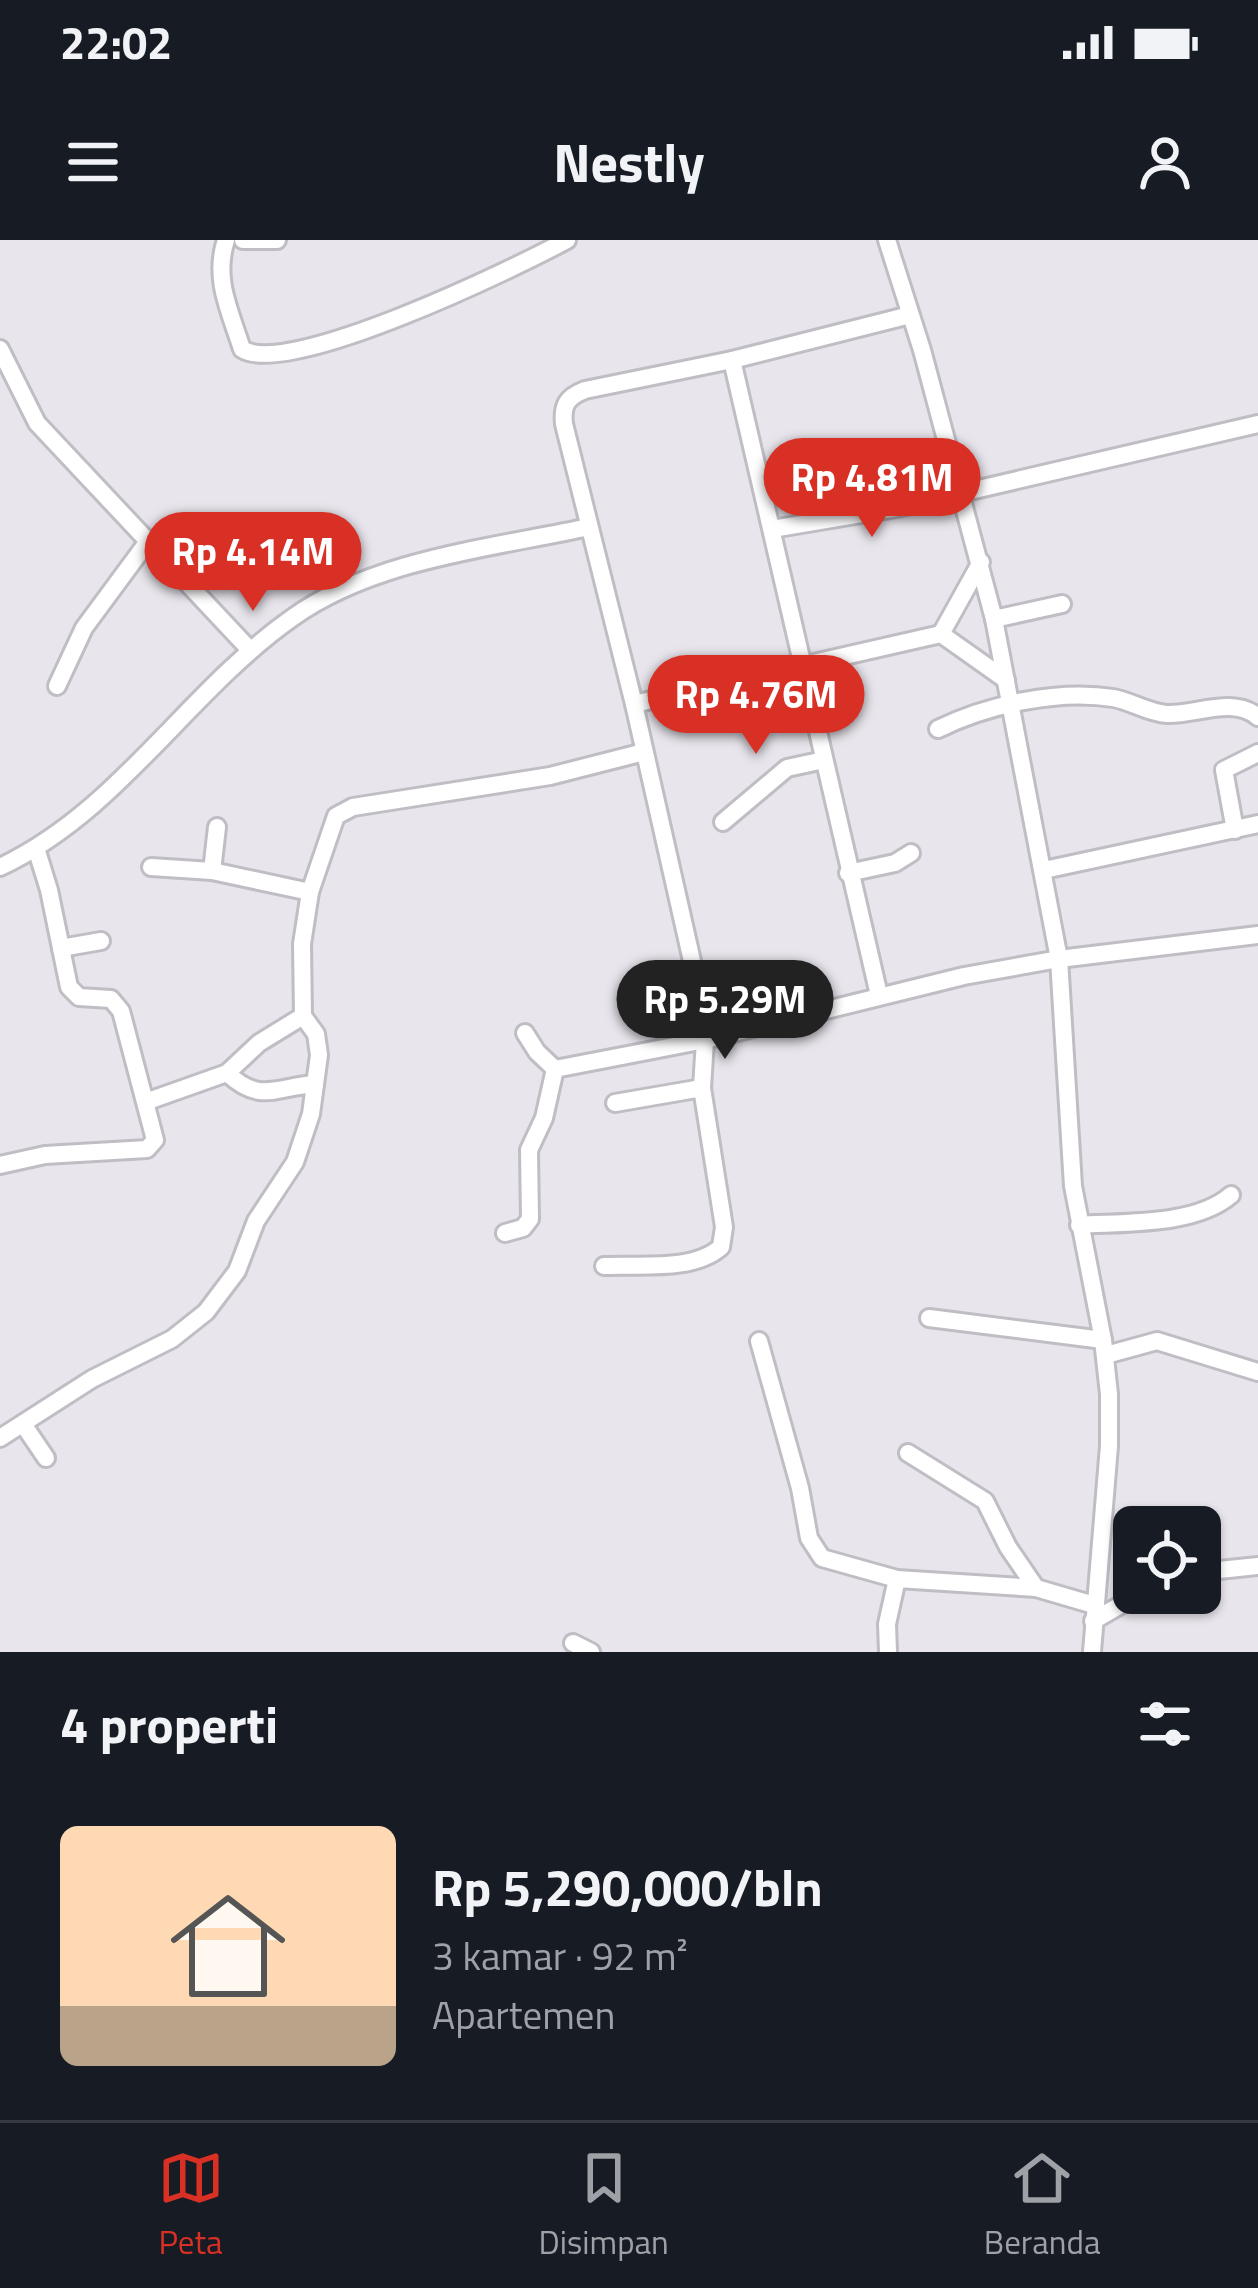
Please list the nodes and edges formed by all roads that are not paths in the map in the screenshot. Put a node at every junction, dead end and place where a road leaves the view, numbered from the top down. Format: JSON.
{"nodes":[{"id":1,"x":226,"y":240,"type":"edge"},
{"id":2,"x":243,"y":240,"type":"edge"},
{"id":3,"x":278,"y":240,"type":"edge"},
{"id":4,"x":567,"y":240,"type":"edge"},
{"id":5,"x":887,"y":240,"type":"edge"},
{"id":6,"x":910,"y":315,"type":"junction"},
{"id":7,"x":0,"y":349,"type":"edge"},
{"id":8,"x":732,"y":360,"type":"junction"},
{"id":9,"x":1258,"y":424,"type":"edge"},
{"id":10,"x":962,"y":494,"type":"junction"},
{"id":11,"x":589,"y":527,"type":"junction"},
{"id":12,"x":772,"y":529,"type":"junction"},
{"id":13,"x":146,"y":544,"type":"junction"},
{"id":14,"x":981,"y":562,"type":"junction"},
{"id":15,"x":1062,"y":604,"type":"dead end"},
{"id":16,"x":994,"y":619,"type":"junction"},
{"id":17,"x":941,"y":634,"type":"junction"},
{"id":18,"x":250,"y":650,"type":"junction"},
{"id":19,"x":804,"y":663,"type":"junction"},
{"id":20,"x":1006,"y":680,"type":"junction"},
{"id":21,"x":57,"y":686,"type":"dead end"},
{"id":22,"x":634,"y":704,"type":"junction"},
{"id":23,"x":1012,"y":706,"type":"junction"},
{"id":24,"x":1258,"y":717,"type":"edge"},
{"id":25,"x":938,"y":729,"type":"dead end"},
{"id":26,"x":644,"y":752,"type":"junction"},
{"id":27,"x":1258,"y":753,"type":"edge"},
{"id":28,"x":824,"y":760,"type":"junction"},
{"id":29,"x":723,"y":822,"type":"dead end"},
{"id":30,"x":1258,"y":824,"type":"edge"},
{"id":31,"x":217,"y":827,"type":"dead end"},
{"id":32,"x":1235,"y":830,"type":"junction"},
{"id":33,"x":36,"y":848,"type":"junction"},
{"id":34,"x":911,"y":853,"type":"dead end"},
{"id":35,"x":0,"y":867,"type":"edge"},
{"id":36,"x":151,"y":867,"type":"dead end"},
{"id":37,"x":1044,"y":870,"type":"junction"},
{"id":38,"x":212,"y":872,"type":"junction"},
{"id":39,"x":848,"y":873,"type":"junction"},
{"id":40,"x":310,"y":892,"type":"junction"},
{"id":41,"x":1258,"y":934,"type":"edge"},
{"id":42,"x":101,"y":941,"type":"dead end"},
{"id":43,"x":61,"y":948,"type":"junction"},
{"id":44,"x":1058,"y":959,"type":"junction"},
{"id":45,"x":879,"y":994,"type":"junction"},
{"id":46,"x":303,"y":1016,"type":"junction"},
{"id":47,"x":525,"y":1034,"type":"dead end"},
{"id":48,"x":705,"y":1040,"type":"junction"},
{"id":49,"x":555,"y":1069,"type":"junction"},
{"id":50,"x":227,"y":1072,"type":"junction"},
{"id":51,"x":314,"y":1084,"type":"junction"},
{"id":52,"x":702,"y":1088,"type":"junction"},
{"id":53,"x":148,"y":1101,"type":"junction"},
{"id":54,"x":615,"y":1102,"type":"dead end"},
{"id":55,"x":0,"y":1165,"type":"edge"},
{"id":56,"x":1231,"y":1195,"type":"dead end"},
{"id":57,"x":1079,"y":1225,"type":"junction"},
{"id":58,"x":505,"y":1233,"type":"dead end"},
{"id":59,"x":604,"y":1266,"type":"dead end"},
{"id":60,"x":929,"y":1318,"type":"dead end"},
{"id":61,"x":759,"y":1341,"type":"dead end"},
{"id":62,"x":1104,"y":1348,"type":"junction"},
{"id":63,"x":1258,"y":1372,"type":"edge"},
{"id":64,"x":22,"y":1424,"type":"junction"},
{"id":65,"x":0,"y":1438,"type":"edge"},
{"id":66,"x":908,"y":1453,"type":"dead end"},
{"id":67,"x":46,"y":1458,"type":"dead end"},
{"id":68,"x":1258,"y":1566,"type":"edge"},
{"id":69,"x":1221,"y":1570,"type":"edge"},
{"id":70,"x":897,"y":1579,"type":"junction"},
{"id":71,"x":1036,"y":1588,"type":"junction"},
{"id":72,"x":1113,"y":1605,"type":"edge"},
{"id":73,"x":1094,"y":1613,"type":"junction"},
{"id":74,"x":573,"y":1643,"type":"dead end"},
{"id":75,"x":591,"y":1652,"type":"edge"},
{"id":76,"x":888,"y":1652,"type":"edge"},
{"id":77,"x":1092,"y":1652,"type":"edge"}],
"edges":[{"from":1,"to":4,"type":"street"},
{"from":2,"to":3,"type":"street"},
{"from":5,"to":6,"type":"street"},
{"from":6,"to":8,"type":"street"},
{"from":6,"to":10,"type":"street"},
{"from":7,"to":13,"type":"street"},
{"from":8,"to":11,"type":"street"},
{"from":8,"to":12,"type":"street"},
{"from":9,"to":10,"type":"street"},
{"from":10,"to":12,"type":"street"},
{"from":10,"to":14,"type":"street"},
{"from":11,"to":18,"type":"street"},
{"from":11,"to":22,"type":"street"},
{"from":12,"to":19,"type":"street"},
{"from":13,"to":18,"type":"street"},
{"from":13,"to":21,"type":"street"},
{"from":14,"to":16,"type":"street"},
{"from":14,"to":17,"type":"street"},
{"from":15,"to":16,"type":"street"},
{"from":16,"to":20,"type":"street"},
{"from":17,"to":19,"type":"street"},
{"from":17,"to":20,"type":"street"},
{"from":18,"to":33,"type":"street"},
{"from":19,"to":22,"type":"street"},
{"from":19,"to":28,"type":"street"},
{"from":20,"to":23,"type":"street"},
{"from":22,"to":26,"type":"street"},
{"from":23,"to":24,"type":"street"},
{"from":23,"to":25,"type":"street"},
{"from":23,"to":37,"type":"street"},
{"from":26,"to":40,"type":"street"},
{"from":26,"to":48,"type":"street"},
{"from":27,"to":32,"type":"street"},
{"from":28,"to":29,"type":"street"},
{"from":28,"to":39,"type":"street"},
{"from":30,"to":32,"type":"street"},
{"from":31,"to":38,"type":"street"},
{"from":32,"to":37,"type":"street"},
{"from":33,"to":35,"type":"street"},
{"from":33,"to":43,"type":"street"},
{"from":34,"to":39,"type":"street"},
{"from":36,"to":38,"type":"street"},
{"from":37,"to":44,"type":"street"},
{"from":38,"to":40,"type":"street"},
{"from":39,"to":45,"type":"street"},
{"from":40,"to":46,"type":"street"},
{"from":41,"to":44,"type":"street"},
{"from":42,"to":43,"type":"street"},
{"from":43,"to":53,"type":"street"},
{"from":44,"to":45,"type":"street"},
{"from":44,"to":57,"type":"street"},
{"from":45,"to":48,"type":"street"},
{"from":46,"to":50,"type":"street"},
{"from":46,"to":51,"type":"street"},
{"from":47,"to":49,"type":"street"},
{"from":48,"to":49,"type":"street"},
{"from":48,"to":52,"type":"street"},
{"from":49,"to":58,"type":"street"},
{"from":50,"to":51,"type":"street"},
{"from":50,"to":53,"type":"street"},
{"from":51,"to":64,"type":"street"},
{"from":52,"to":54,"type":"street"},
{"from":52,"to":59,"type":"street"},
{"from":53,"to":55,"type":"street"},
{"from":56,"to":57,"type":"street"},
{"from":57,"to":62,"type":"street"},
{"from":60,"to":62,"type":"street"},
{"from":61,"to":70,"type":"street"},
{"from":62,"to":63,"type":"street"},
{"from":62,"to":73,"type":"street"},
{"from":64,"to":65,"type":"street"},
{"from":64,"to":67,"type":"street"},
{"from":66,"to":71,"type":"street"},
{"from":68,"to":69,"type":"street"},
{"from":70,"to":71,"type":"street"},
{"from":70,"to":76,"type":"street"},
{"from":71,"to":73,"type":"street"},
{"from":72,"to":73,"type":"street"},
{"from":73,"to":77,"type":"street"},
{"from":74,"to":75,"type":"street"}]}
